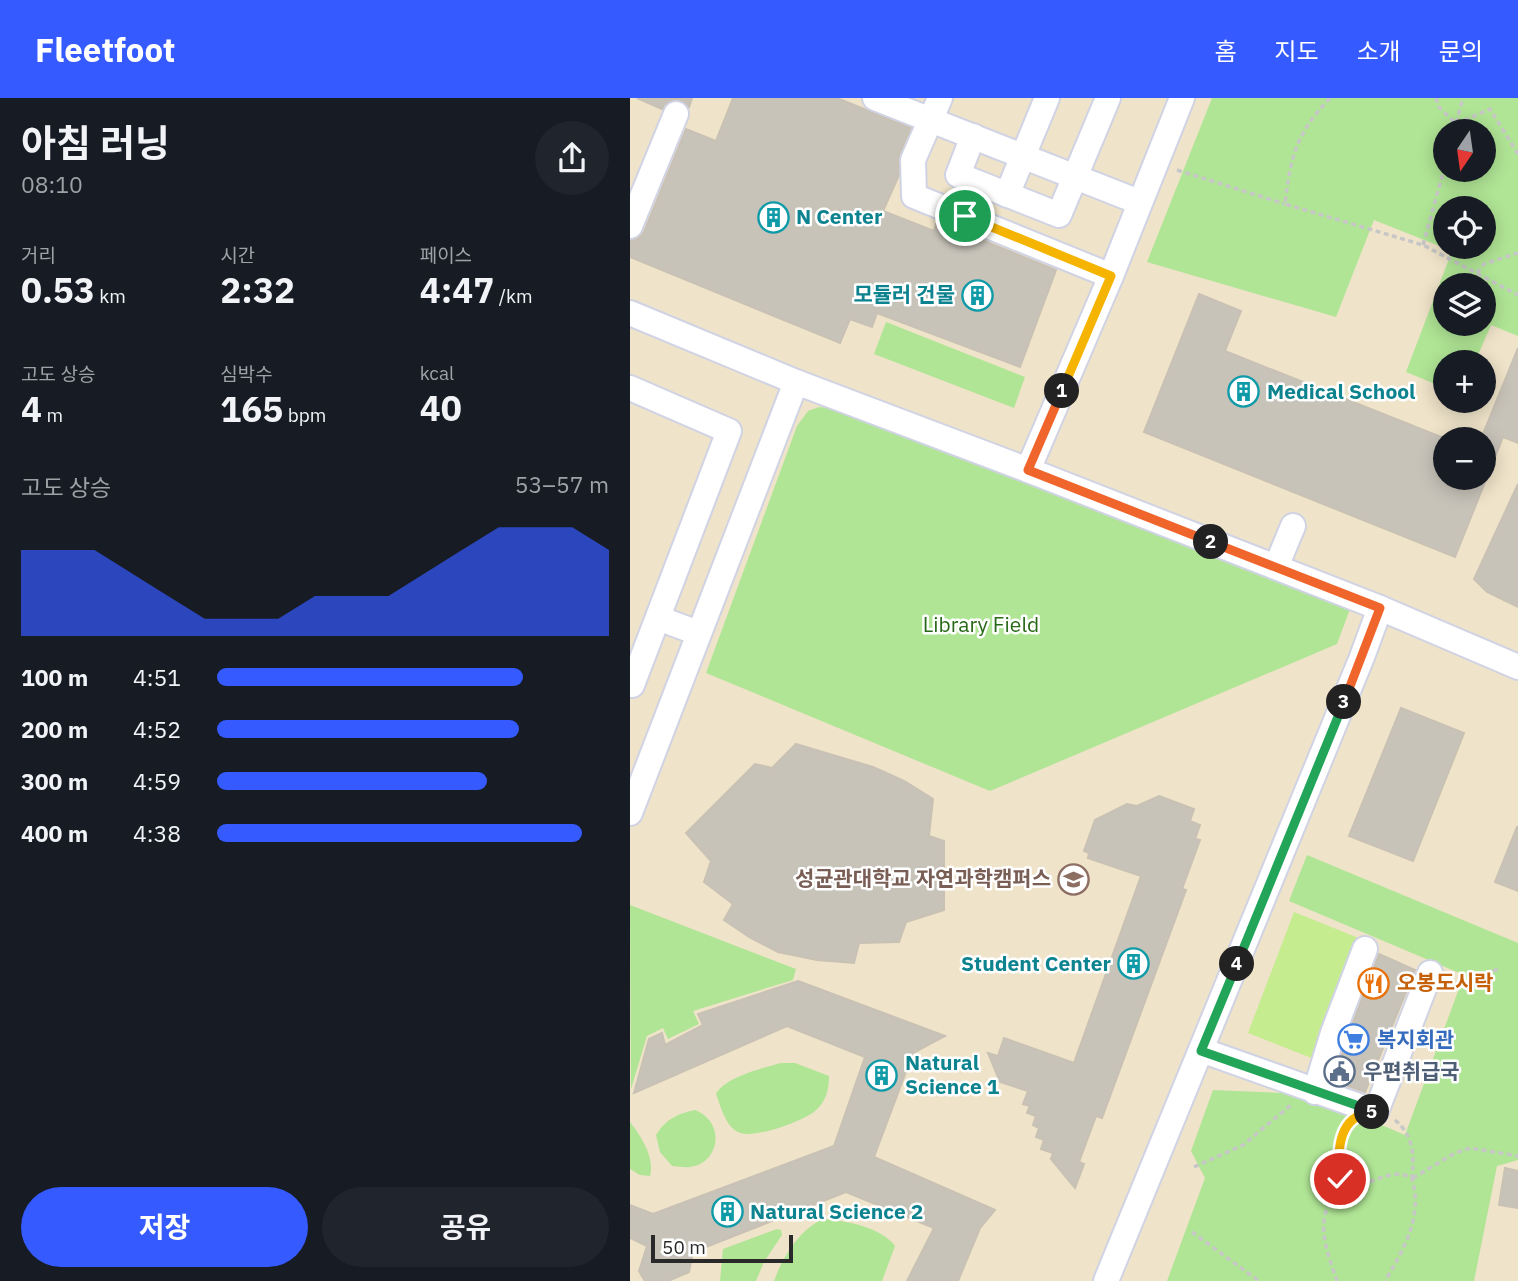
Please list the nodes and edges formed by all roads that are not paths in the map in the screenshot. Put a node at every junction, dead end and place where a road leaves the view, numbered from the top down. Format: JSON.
{"nodes":[{"id":1,"x":875,"y":98,"type":"edge"},
{"id":2,"x":1047,"y":98,"type":"edge"},
{"id":3,"x":1108,"y":98,"type":"edge"},
{"id":4,"x":1182,"y":98,"type":"edge"},
{"id":5,"x":936,"y":109,"type":"edge"},
{"id":6,"x":676,"y":114,"type":"dead end"},
{"id":7,"x":973,"y":136,"type":"junction"},
{"id":8,"x":1023,"y":156,"type":"junction"},
{"id":9,"x":1075,"y":177,"type":"junction"},
{"id":10,"x":1006,"y":195,"type":"junction"},
{"id":11,"x":1139,"y":202,"type":"junction"},
{"id":12,"x":630,"y":226,"type":"edge"},
{"id":13,"x":1111,"y":276,"type":"junction"},
{"id":14,"x":630,"y":314,"type":"edge"},
{"id":15,"x":796,"y":382,"type":"junction"},
{"id":16,"x":630,"y":388,"type":"edge"},
{"id":17,"x":1028,"y":470,"type":"junction"},
{"id":18,"x":1293,"y":526,"type":"dead end"},
{"id":19,"x":1276,"y":567,"type":"junction"},
{"id":20,"x":1380,"y":608,"type":"junction"},
{"id":21,"x":658,"y":618,"type":"junction"},
{"id":22,"x":698,"y":633,"type":"junction"},
{"id":23,"x":1518,"y":667,"type":"edge"},
{"id":24,"x":630,"y":684,"type":"edge"},
{"id":25,"x":630,"y":813,"type":"edge"},
{"id":26,"x":1365,"y":949,"type":"dead end"},
{"id":27,"x":1430,"y":973,"type":"dead end"},
{"id":28,"x":1201,"y":1051,"type":"junction"},
{"id":29,"x":1314,"y":1092,"type":"junction"},
{"id":30,"x":1106,"y":1281,"type":"edge"}],
"edges":[{"from":1,"to":5,"type":"lane"},
{"from":2,"to":8,"type":"lane"},
{"from":3,"to":9,"type":"lane"},
{"from":4,"to":11,"type":"lane"},
{"from":5,"to":7,"type":"lane"},
{"from":5,"to":13,"type":"lane"},
{"from":6,"to":12,"type":"lane"},
{"from":7,"to":8,"type":"lane"},
{"from":7,"to":10,"type":"lane"},
{"from":8,"to":9,"type":"lane"},
{"from":8,"to":10,"type":"lane"},
{"from":9,"to":10,"type":"lane"},
{"from":9,"to":11,"type":"lane"},
{"from":11,"to":13,"type":"lane"},
{"from":13,"to":17,"type":"lane"},
{"from":14,"to":15,"type":"lane"},
{"from":15,"to":17,"type":"lane"},
{"from":15,"to":22,"type":"lane"},
{"from":16,"to":21,"type":"lane"},
{"from":17,"to":19,"type":"lane"},
{"from":18,"to":19,"type":"lane"},
{"from":19,"to":20,"type":"lane"},
{"from":20,"to":23,"type":"lane"},
{"from":20,"to":28,"type":"lane"},
{"from":21,"to":22,"type":"lane"},
{"from":21,"to":24,"type":"lane"},
{"from":22,"to":25,"type":"lane"},
{"from":26,"to":29,"type":"lane"},
{"from":27,"to":29,"type":"lane"},
{"from":28,"to":29,"type":"lane"},
{"from":28,"to":30,"type":"lane"}]}
